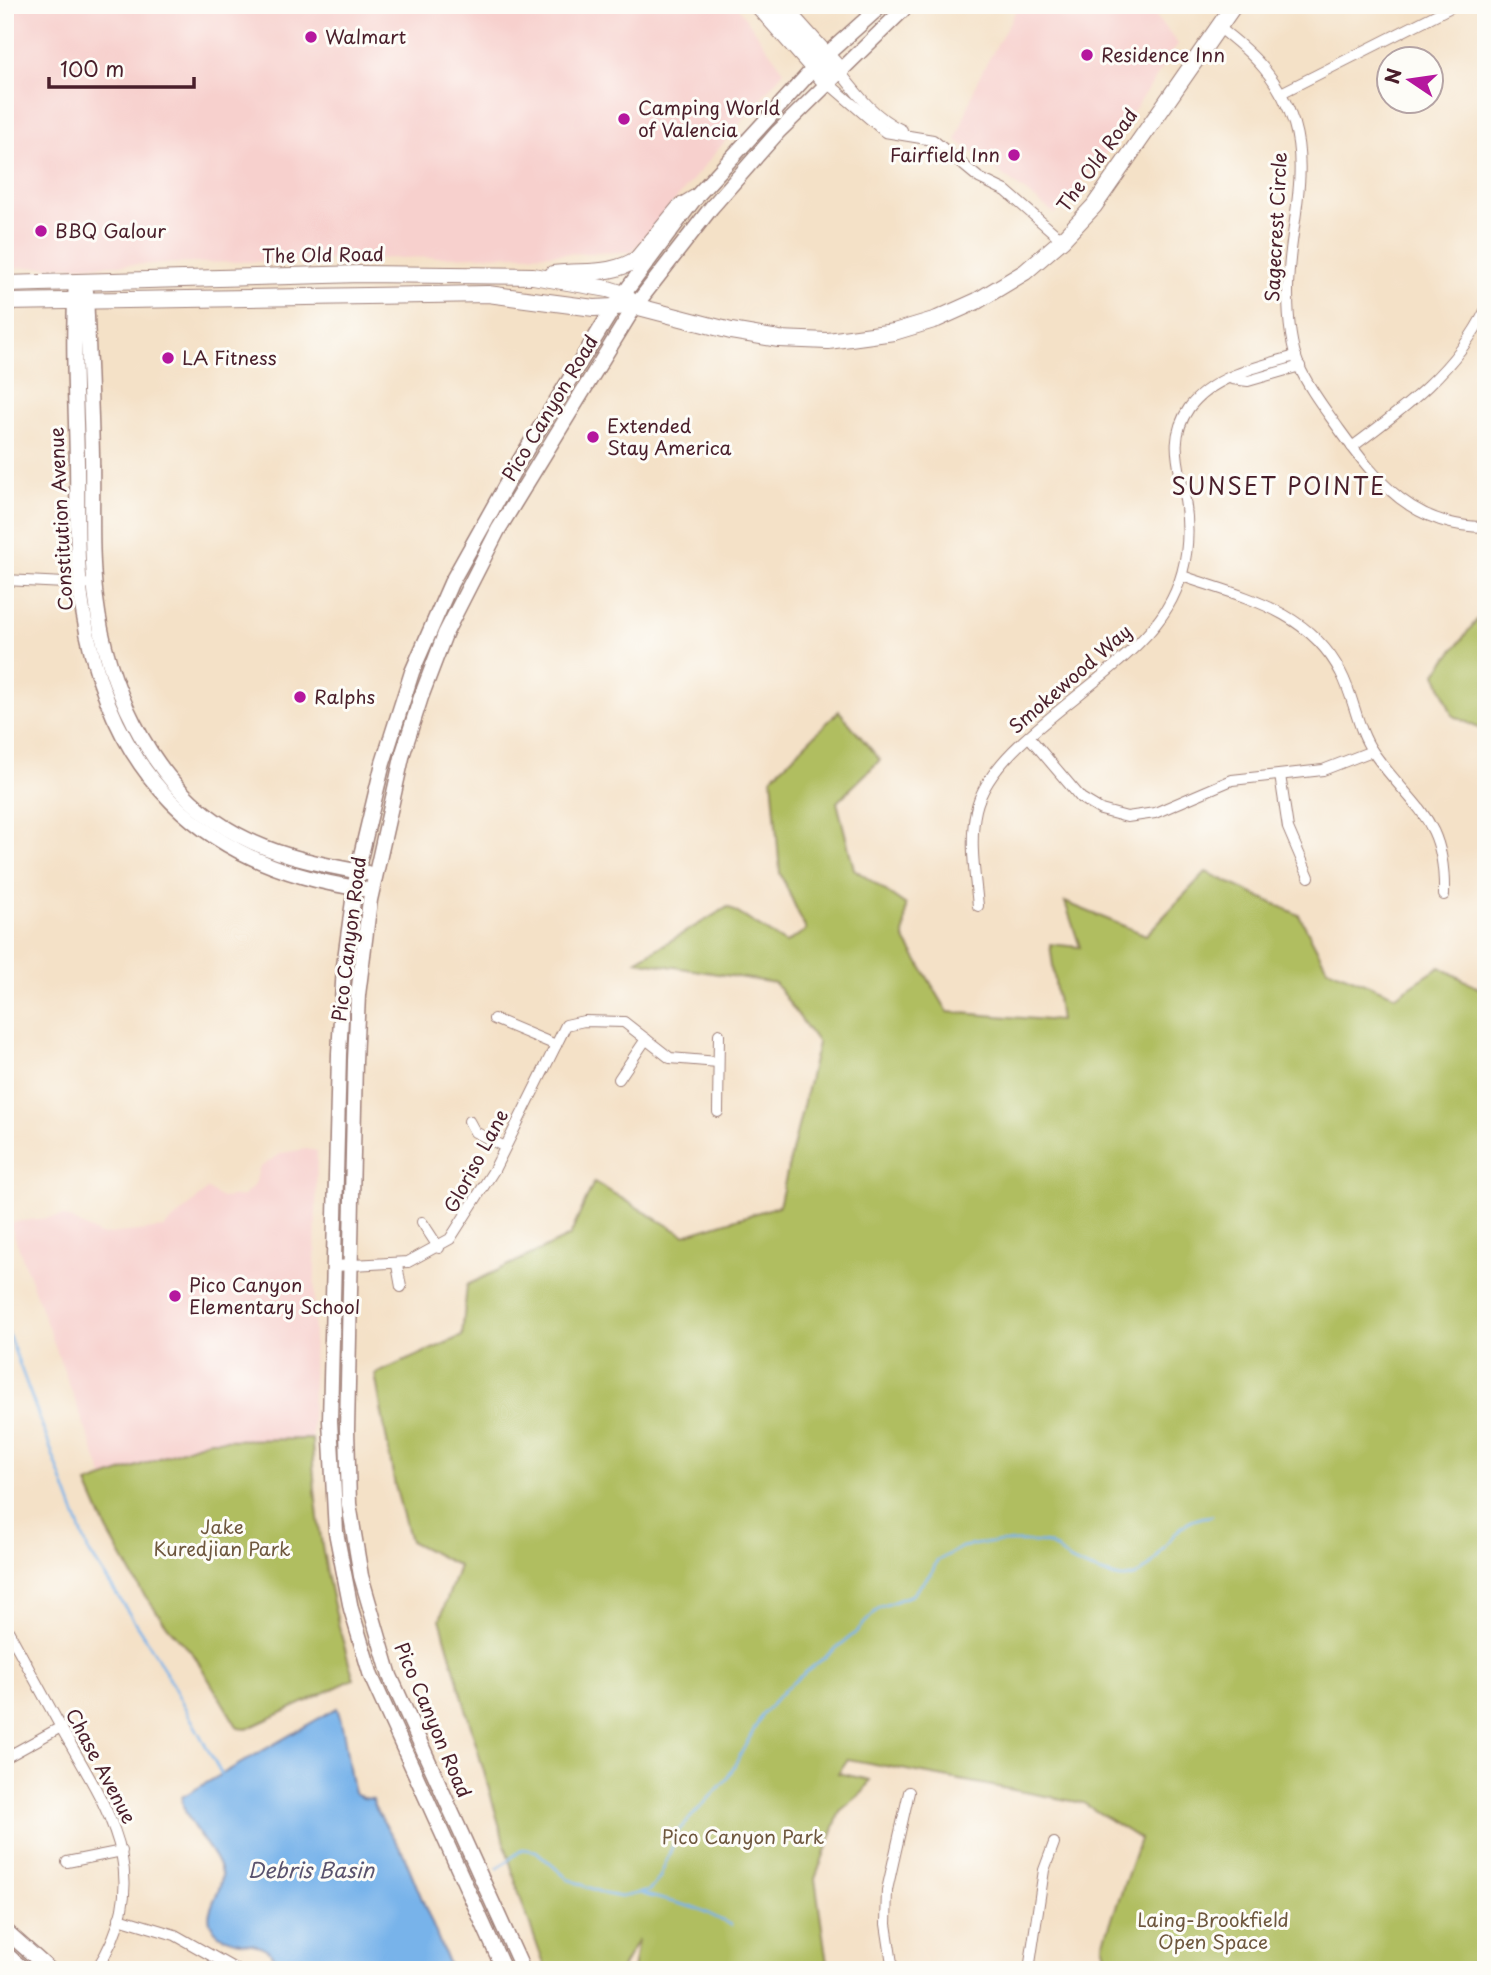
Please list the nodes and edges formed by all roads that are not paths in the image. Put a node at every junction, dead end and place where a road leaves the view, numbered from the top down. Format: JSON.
{"nodes":[{"id":1,"x":759,"y":5,"type":"edge"},
{"id":2,"x":780,"y":5,"type":"edge"},
{"id":3,"x":882,"y":5,"type":"edge"},
{"id":4,"x":908,"y":5,"type":"edge"},
{"id":5,"x":1234,"y":5,"type":"edge"},
{"id":6,"x":1455,"y":5,"type":"edge"},
{"id":7,"x":1217,"y":26,"type":"junction"},
{"id":8,"x":819,"y":63,"type":"junction"},
{"id":9,"x":834,"y":77,"type":"junction"},
{"id":10,"x":1281,"y":93,"type":"junction"},
{"id":11,"x":912,"y":135,"type":"junction"},
{"id":12,"x":695,"y":198,"type":"junction"},
{"id":13,"x":1062,"y":240,"type":"junction"},
{"id":14,"x":533,"y":276,"type":"junction"},
{"id":15,"x":81,"y":282,"type":"junction"},
{"id":16,"x":5,"y":284,"type":"edge"},
{"id":17,"x":80,"y":301,"type":"junction"},
{"id":18,"x":5,"y":302,"type":"edge"},
{"id":19,"x":625,"y":302,"type":"junction"},
{"id":20,"x":1486,"y":309,"type":"edge"},
{"id":21,"x":1298,"y":361,"type":"junction"},
{"id":22,"x":1352,"y":447,"type":"junction"},
{"id":23,"x":1486,"y":527,"type":"edge"},
{"id":24,"x":1182,"y":576,"type":"junction"},
{"id":25,"x":5,"y":580,"type":"edge"},
{"id":26,"x":87,"y":584,"type":"junction"},
{"id":27,"x":1030,"y":738,"type":"junction"},
{"id":28,"x":1372,"y":751,"type":"junction"},
{"id":29,"x":1280,"y":775,"type":"junction"},
{"id":30,"x":357,"y":872,"type":"junction"},
{"id":31,"x":376,"y":875,"type":"junction"},
{"id":32,"x":1309,"y":877,"type":"dead end"},
{"id":33,"x":355,"y":888,"type":"junction"},
{"id":34,"x":372,"y":890,"type":"junction"},
{"id":35,"x":1444,"y":895,"type":"dead end"},
{"id":36,"x":978,"y":906,"type":"dead end"},
{"id":37,"x":494,"y":1019,"type":"dead end"},
{"id":38,"x":719,"y":1034,"type":"dead end"},
{"id":39,"x":646,"y":1039,"type":"junction"},
{"id":40,"x":556,"y":1045,"type":"junction"},
{"id":41,"x":718,"y":1062,"type":"junction"},
{"id":42,"x":619,"y":1079,"type":"dead end"},
{"id":43,"x":718,"y":1112,"type":"dead end"},
{"id":44,"x":469,"y":1121,"type":"dead end"},
{"id":45,"x":505,"y":1147,"type":"junction"},
{"id":46,"x":422,"y":1222,"type":"dead end"},
{"id":47,"x":439,"y":1248,"type":"junction"},
{"id":48,"x":397,"y":1265,"type":"junction"},
{"id":49,"x":334,"y":1266,"type":"junction"},
{"id":50,"x":349,"y":1266,"type":"junction"},
{"id":51,"x":401,"y":1287,"type":"dead end"},
{"id":52,"x":5,"y":1626,"type":"edge"},
{"id":53,"x":61,"y":1727,"type":"junction"},
{"id":54,"x":5,"y":1758,"type":"edge"},
{"id":55,"x":909,"y":1792,"type":"dead end"},
{"id":56,"x":1054,"y":1843,"type":"dead end"},
{"id":57,"x":122,"y":1851,"type":"junction"},
{"id":58,"x":67,"y":1862,"type":"dead end"},
{"id":59,"x":120,"y":1918,"type":"junction"},
{"id":60,"x":5,"y":1930,"type":"edge"},
{"id":61,"x":5,"y":1953,"type":"edge"},
{"id":62,"x":24,"y":1970,"type":"edge"},
{"id":63,"x":50,"y":1970,"type":"edge"},
{"id":64,"x":96,"y":1970,"type":"edge"},
{"id":65,"x":237,"y":1970,"type":"edge"},
{"id":66,"x":504,"y":1970,"type":"edge"},
{"id":67,"x":523,"y":1970,"type":"edge"},
{"id":68,"x":893,"y":1970,"type":"edge"},
{"id":69,"x":1029,"y":1970,"type":"edge"}],
"edges":[{"from":1,"to":8,"type":"highway"},
{"from":2,"to":8,"type":"highway"},
{"from":3,"to":8,"type":"main road","name":"Pico Canyon Road"},
{"from":4,"to":9,"type":"main road","name":"Pico Canyon Road"},
{"from":5,"to":7,"type":"main road","name":"The Old Road"},
{"from":6,"to":10,"type":"street"},
{"from":7,"to":10,"type":"street","name":"Sagecrest Circle"},
{"from":7,"to":13,"type":"main road","name":"The Old Road"},
{"from":8,"to":9,"type":"highway"},
{"from":8,"to":12,"type":"main road","name":"Pico Canyon Road"},
{"from":9,"to":11,"type":"street"},
{"from":9,"to":11,"type":"street"},
{"from":9,"to":19,"type":"main road","name":"Pico Canyon Road"},
{"from":10,"to":21,"type":"street","name":"Sagecrest Circle"},
{"from":11,"to":13,"type":"street"},
{"from":12,"to":14,"type":"main road"},
{"from":12,"to":19,"type":"main road","name":"Pico Canyon Road"},
{"from":13,"to":19,"type":"main road","name":"The Old Road"},
{"from":14,"to":15,"type":"main road","name":"The Old Road"},
{"from":14,"to":19,"type":"main road","name":"The Old Road"},
{"from":15,"to":16,"type":"main road","name":"The Old Road"},
{"from":15,"to":17,"type":"main road","name":"Constitution Avenue"},
{"from":17,"to":18,"type":"main road","name":"The Old Road"},
{"from":17,"to":19,"type":"main road","name":"The Old Road"},
{"from":17,"to":26,"type":"main road","name":"Constitution Avenue"},
{"from":19,"to":30,"type":"main road","name":"Pico Canyon Road"},
{"from":19,"to":31,"type":"main road","name":"Pico Canyon Road"},
{"from":20,"to":22,"type":"street"},
{"from":21,"to":22,"type":"street","name":"Sagecrest Circle"},
{"from":21,"to":24,"type":"street","name":"Smokewood Way"},
{"from":22,"to":23,"type":"street","name":"Sagecrest Circle"},
{"from":24,"to":27,"type":"street","name":"Smokewood Way"},
{"from":24,"to":28,"type":"street"},
{"from":25,"to":26,"type":"street"},
{"from":26,"to":30,"type":"main road","name":"Constitution Avenue"},
{"from":26,"to":33,"type":"main road","name":"Constitution Avenue"},
{"from":27,"to":29,"type":"street"},
{"from":27,"to":36,"type":"street","name":"Smokewood Way"},
{"from":28,"to":29,"type":"street"},
{"from":28,"to":35,"type":"street"},
{"from":29,"to":32,"type":"street"},
{"from":30,"to":31,"type":"main road","name":"Constitution Avenue"},
{"from":30,"to":33,"type":"main road","name":"Pico Canyon Road"},
{"from":31,"to":34,"type":"main road","name":"Pico Canyon Road"},
{"from":33,"to":34,"type":"main road","name":"Constitution Avenue"},
{"from":33,"to":49,"type":"main road","name":"Pico Canyon Road"},
{"from":34,"to":50,"type":"main road","name":"Pico Canyon Road"},
{"from":37,"to":40,"type":"street"},
{"from":38,"to":41,"type":"street"},
{"from":39,"to":40,"type":"street","name":"Gloriso Lane"},
{"from":39,"to":41,"type":"street"},
{"from":39,"to":42,"type":"street"},
{"from":40,"to":45,"type":"street","name":"Gloriso Lane"},
{"from":41,"to":43,"type":"street"},
{"from":44,"to":45,"type":"street"},
{"from":45,"to":47,"type":"street","name":"Gloriso Lane"},
{"from":46,"to":47,"type":"street"},
{"from":47,"to":48,"type":"street","name":"Gloriso Lane"},
{"from":48,"to":50,"type":"street","name":"Gloriso Lane"},
{"from":48,"to":51,"type":"street"},
{"from":49,"to":50,"type":"street","name":"Gloriso Lane"},
{"from":49,"to":66,"type":"main road","name":"Pico Canyon Road"},
{"from":50,"to":67,"type":"main road","name":"Pico Canyon Road"},
{"from":52,"to":53,"type":"street","name":"Chase Avenue"},
{"from":53,"to":54,"type":"street"},
{"from":53,"to":57,"type":"street","name":"Chase Avenue"},
{"from":55,"to":68,"type":"street"},
{"from":56,"to":69,"type":"street"},
{"from":57,"to":58,"type":"street"},
{"from":57,"to":59,"type":"street","name":"Chase Avenue"},
{"from":59,"to":64,"type":"street","name":"Chase Avenue"},
{"from":59,"to":65,"type":"street"},
{"from":60,"to":63,"type":"main road"},
{"from":61,"to":62,"type":"main road"}]}
